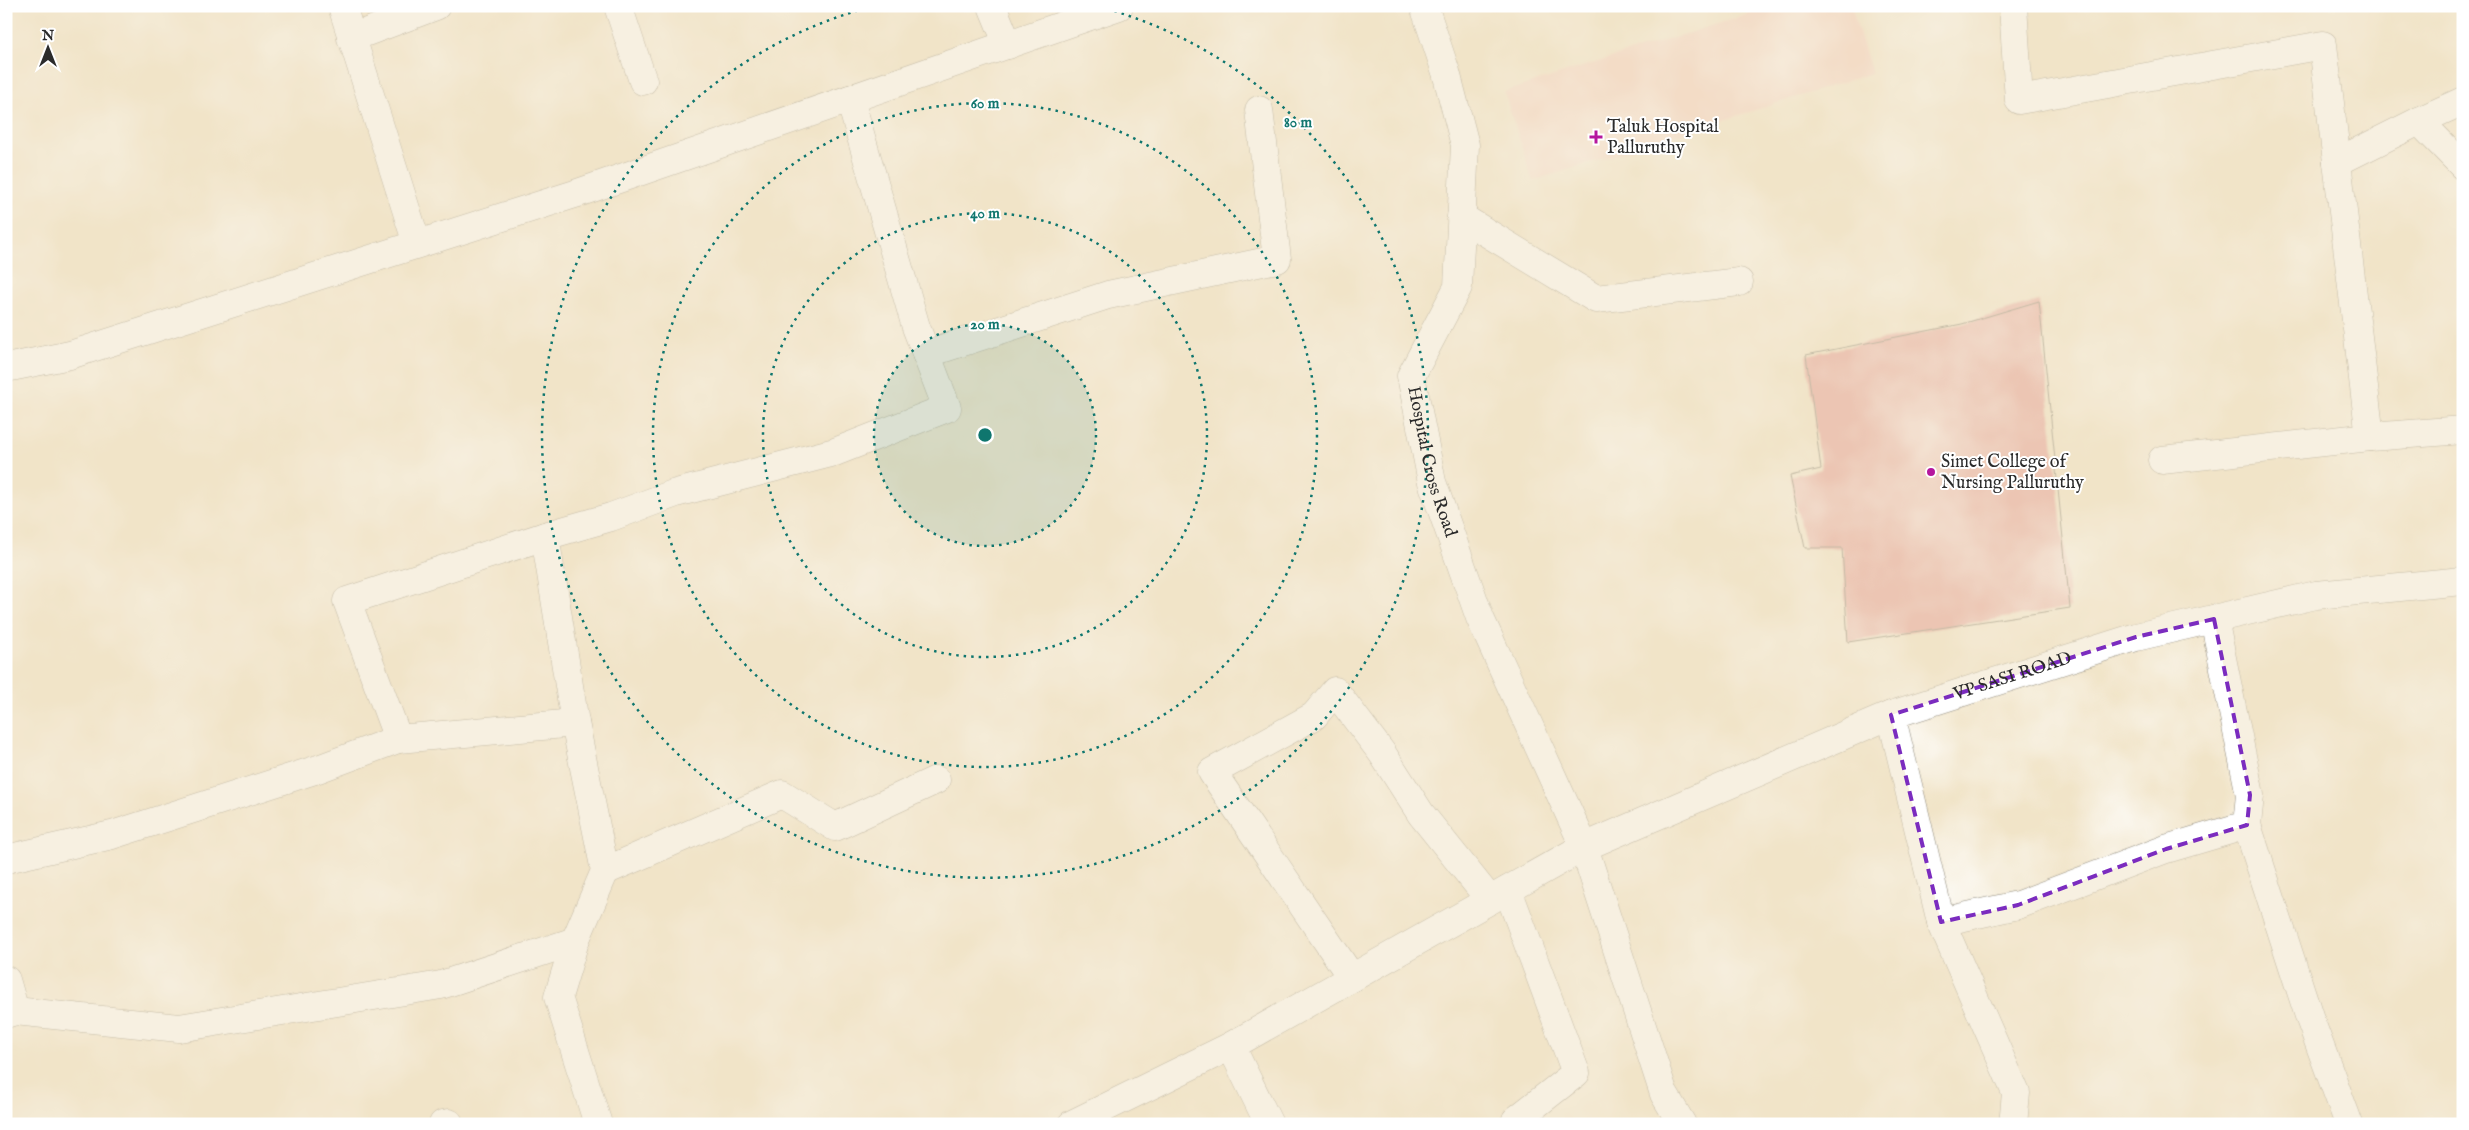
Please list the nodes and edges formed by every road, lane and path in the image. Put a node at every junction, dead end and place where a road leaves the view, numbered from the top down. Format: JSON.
{"nodes":[{"id":1,"x":342,"y":6,"type":"edge"},
{"id":2,"x":436,"y":6,"type":"edge"},
{"id":3,"x":618,"y":6,"type":"edge"},
{"id":4,"x":992,"y":6,"type":"edge"},
{"id":5,"x":1119,"y":6,"type":"edge"},
{"id":6,"x":1424,"y":6,"type":"edge"},
{"id":7,"x":2013,"y":6,"type":"edge"},
{"id":8,"x":351,"y":38,"type":"junction"},
{"id":9,"x":1008,"y":45,"type":"junction"},
{"id":10,"x":643,"y":81,"type":"dead end"},
{"id":11,"x":850,"y":99,"type":"junction"},
{"id":12,"x":2463,"y":101,"type":"edge"},
{"id":13,"x":1259,"y":110,"type":"dead end"},
{"id":14,"x":2419,"y":121,"type":"junction"},
{"id":15,"x":2337,"y":162,"type":"junction"},
{"id":16,"x":2463,"y":166,"type":"edge"},
{"id":17,"x":1461,"y":217,"type":"junction"},
{"id":18,"x":418,"y":244,"type":"junction"},
{"id":19,"x":1739,"y":282,"type":"dead end"},
{"id":20,"x":926,"y":354,"type":"junction"},
{"id":21,"x":6,"y":368,"type":"edge"},
{"id":22,"x":2463,"y":430,"type":"edge"},
{"id":23,"x":2370,"y":437,"type":"junction"},
{"id":24,"x":2162,"y":460,"type":"dead end"},
{"id":25,"x":545,"y":536,"type":"junction"},
{"id":26,"x":2463,"y":580,"type":"edge"},
{"id":27,"x":2214,"y":619,"type":"junction"},
{"id":28,"x":1891,"y":715,"type":"junction"},
{"id":29,"x":575,"y":723,"type":"junction"},
{"id":30,"x":398,"y":739,"type":"junction"},
{"id":31,"x":936,"y":780,"type":"dead end"},
{"id":32,"x":2247,"y":825,"type":"junction"},
{"id":33,"x":1584,"y":847,"type":"junction"},
{"id":34,"x":6,"y":859,"type":"edge"},
{"id":35,"x":605,"y":872,"type":"junction"},
{"id":36,"x":1499,"y":895,"type":"junction"},
{"id":37,"x":1941,"y":922,"type":"junction"},
{"id":38,"x":575,"y":941,"type":"junction"},
{"id":39,"x":1352,"y":978,"type":"junction"},
{"id":40,"x":6,"y":980,"type":"edge"},
{"id":41,"x":11,"y":1013,"type":"edge"},
{"id":42,"x":1231,"y":1046,"type":"junction"},
{"id":43,"x":598,"y":1124,"type":"edge"},
{"id":44,"x":1072,"y":1124,"type":"edge"},
{"id":45,"x":1269,"y":1124,"type":"edge"},
{"id":46,"x":1517,"y":1124,"type":"edge"},
{"id":47,"x":1682,"y":1124,"type":"edge"},
{"id":48,"x":2013,"y":1124,"type":"edge"},
{"id":49,"x":2349,"y":1124,"type":"edge"}],
"edges":[{"from":1,"to":8,"type":"street"},
{"from":2,"to":8,"type":"street"},
{"from":3,"to":10,"type":"street"},
{"from":4,"to":9,"type":"street"},
{"from":5,"to":9,"type":"street"},
{"from":6,"to":17,"type":"street","name":"Hospital Cross Road"},
{"from":7,"to":15,"type":"street"},
{"from":8,"to":18,"type":"street"},
{"from":9,"to":11,"type":"street"},
{"from":11,"to":18,"type":"street"},
{"from":11,"to":20,"type":"street"},
{"from":12,"to":14,"type":"street"},
{"from":13,"to":20,"type":"street"},
{"from":14,"to":15,"type":"street"},
{"from":14,"to":16,"type":"street"},
{"from":15,"to":23,"type":"street"},
{"from":17,"to":19,"type":"street"},
{"from":17,"to":33,"type":"street","name":"Hospital Cross Road"},
{"from":18,"to":21,"type":"street"},
{"from":20,"to":25,"type":"street"},
{"from":22,"to":23,"type":"street"},
{"from":23,"to":24,"type":"street"},
{"from":25,"to":29,"type":"street"},
{"from":25,"to":30,"type":"street"},
{"from":26,"to":27,"type":"street","name":"VP SASI ROAD"},
{"from":27,"to":28,"type":"street","name":"VP SASI ROAD"},
{"from":27,"to":32,"type":"street"},
{"from":28,"to":33,"type":"street","name":"VP SASI ROAD"},
{"from":28,"to":37,"type":"street"},
{"from":29,"to":30,"type":"street"},
{"from":29,"to":35,"type":"street"},
{"from":30,"to":34,"type":"street"},
{"from":31,"to":35,"type":"street"},
{"from":32,"to":37,"type":"street"},
{"from":32,"to":49,"type":"street"},
{"from":33,"to":36,"type":"street","name":"VP SASI ROAD"},
{"from":33,"to":47,"type":"street","name":"Hospital Cross Road"},
{"from":35,"to":38,"type":"street"},
{"from":36,"to":39,"type":"street","name":"VP SASI ROAD"},
{"from":36,"to":39,"type":"street"},
{"from":36,"to":46,"type":"street"},
{"from":37,"to":48,"type":"street"},
{"from":38,"to":41,"type":"street"},
{"from":38,"to":43,"type":"street"},
{"from":39,"to":42,"type":"street","name":"VP SASI ROAD"},
{"from":40,"to":41,"type":"street"},
{"from":42,"to":44,"type":"street","name":"VP SASI ROAD"},
{"from":42,"to":45,"type":"street"}]}
